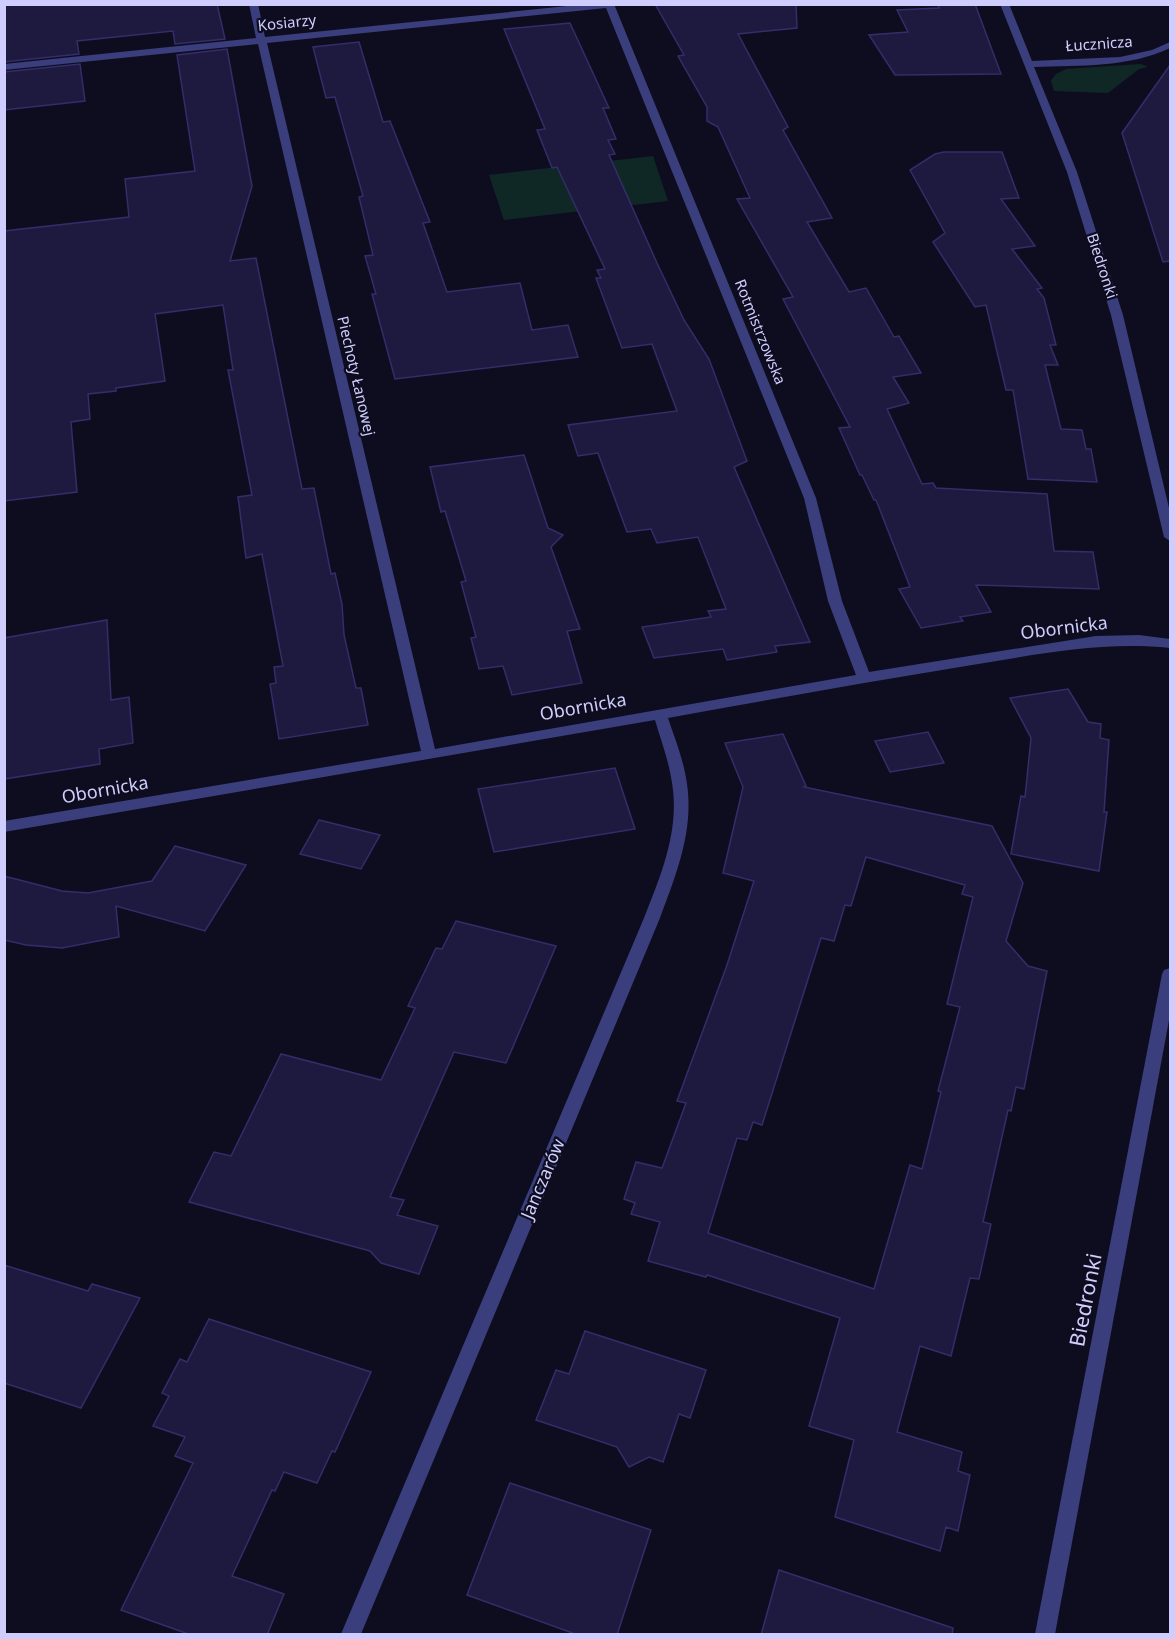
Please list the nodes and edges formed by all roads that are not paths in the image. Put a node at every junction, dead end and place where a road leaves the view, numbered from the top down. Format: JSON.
{"nodes":[{"id":1,"x":253,"y":4,"type":"edge"},
{"id":2,"x":1004,"y":4,"type":"edge"},
{"id":3,"x":609,"y":5,"type":"edge"},
{"id":4,"x":261,"y":40,"type":"junction"},
{"id":5,"x":1170,"y":45,"type":"edge"},
{"id":6,"x":1027,"y":64,"type":"junction"},
{"id":7,"x":4,"y":67,"type":"edge"},
{"id":8,"x":1170,"y":537,"type":"edge"},
{"id":9,"x":1170,"y":643,"type":"edge"},
{"id":10,"x":864,"y":678,"type":"junction"},
{"id":11,"x":660,"y":713,"type":"junction"},
{"id":12,"x":429,"y":755,"type":"junction"},
{"id":13,"x":4,"y":827,"type":"edge"},
{"id":14,"x":1170,"y":974,"type":"edge"},
{"id":15,"x":351,"y":1635,"type":"edge"},
{"id":16,"x":1045,"y":1635,"type":"edge"}],
"edges":[{"from":1,"to":4,"type":"street","name":"Piechoty Łanowej"},
{"from":2,"to":6,"type":"street","name":"Biedronki"},
{"from":3,"to":4,"type":"street","name":"Kosiarzy"},
{"from":3,"to":10,"type":"street","name":"Rotmistrzowska"},
{"from":4,"to":7,"type":"street","name":"Kosiarzy"},
{"from":4,"to":12,"type":"street","name":"Piechoty Łanowej"},
{"from":5,"to":6,"type":"street","name":"Łucznicza"},
{"from":6,"to":8,"type":"street","name":"Biedronki"},
{"from":9,"to":10,"type":"street","name":"Obornicka"},
{"from":10,"to":11,"type":"street","name":"Obornicka"},
{"from":11,"to":12,"type":"street","name":"Obornicka"},
{"from":11,"to":15,"type":"street","name":"Janczarów"},
{"from":12,"to":13,"type":"street","name":"Obornicka"},
{"from":14,"to":16,"type":"street","name":"Biedronki"}]}
